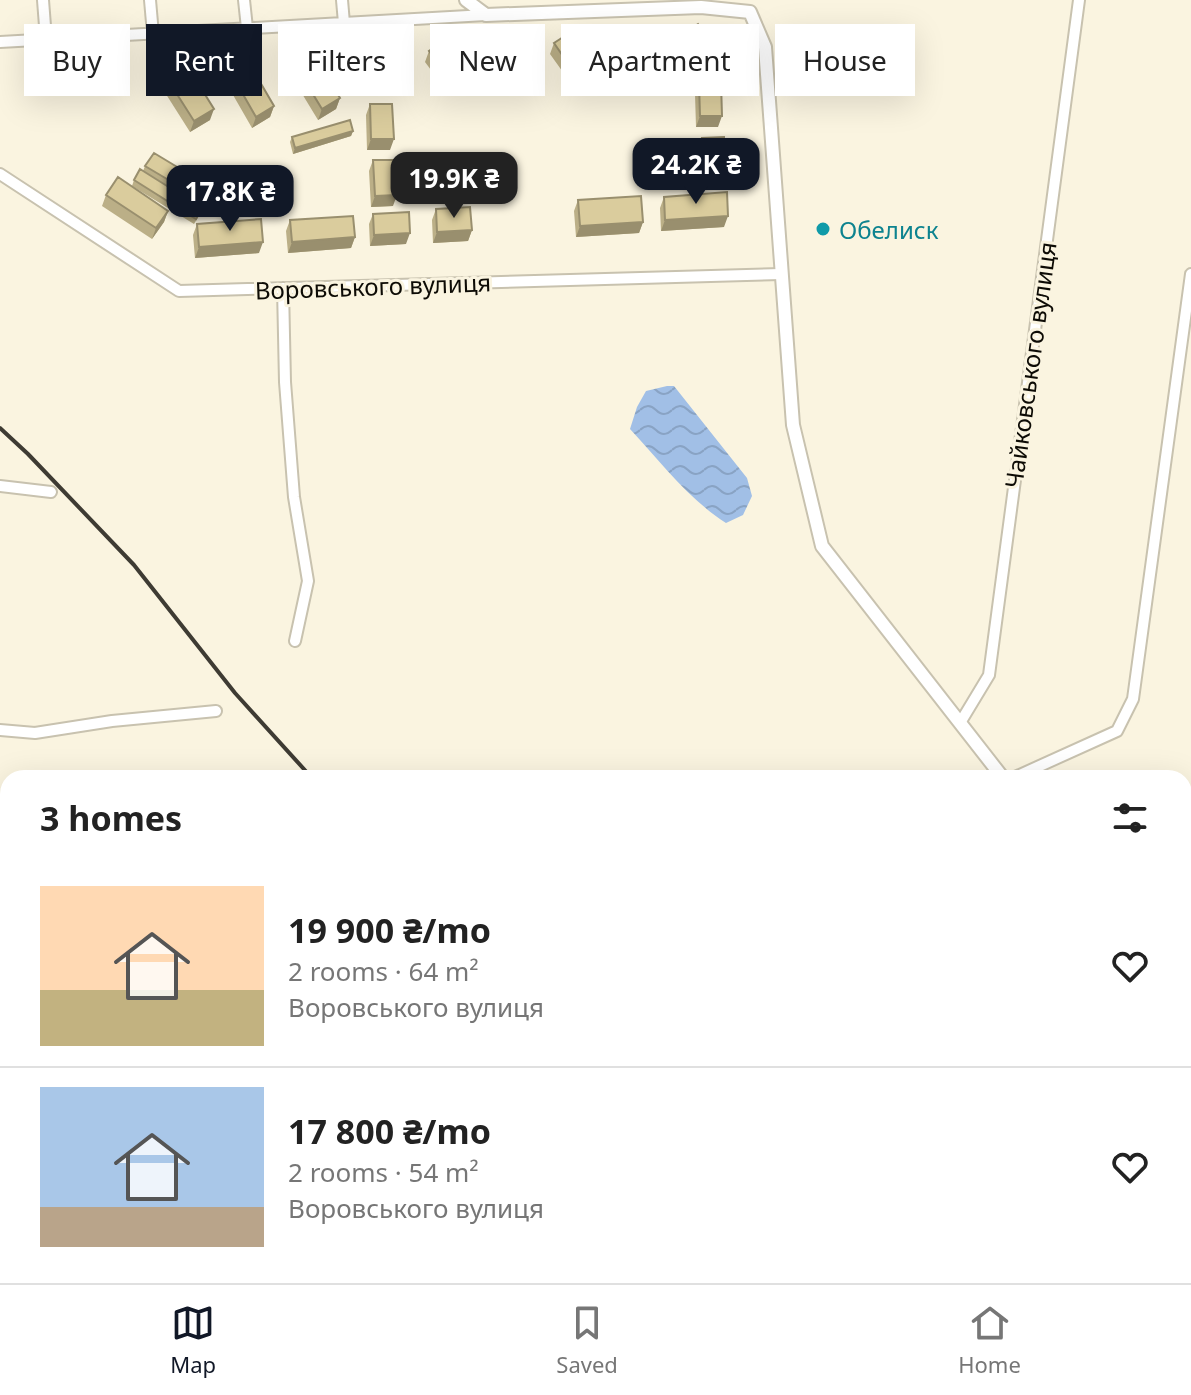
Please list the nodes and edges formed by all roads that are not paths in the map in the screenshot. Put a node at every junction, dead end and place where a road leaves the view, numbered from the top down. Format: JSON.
{"nodes":[{"id":1,"x":43,"y":0,"type":"edge"},
{"id":2,"x":150,"y":0,"type":"edge"},
{"id":3,"x":244,"y":0,"type":"edge"},
{"id":4,"x":342,"y":0,"type":"edge"},
{"id":5,"x":466,"y":0,"type":"edge"},
{"id":6,"x":1079,"y":0,"type":"edge"},
{"id":7,"x":486,"y":15,"type":"junction"},
{"id":8,"x":344,"y":23,"type":"junction"},
{"id":9,"x":45,"y":24,"type":"edge"},
{"id":10,"x":152,"y":24,"type":"edge"},
{"id":11,"x":247,"y":24,"type":"edge"},
{"id":12,"x":262,"y":27,"type":"edge"},
{"id":13,"x":24,"y":40,"type":"edge"},
{"id":14,"x":0,"y":42,"type":"edge"},
{"id":15,"x":0,"y":174,"type":"edge"},
{"id":16,"x":781,"y":274,"type":"junction"},
{"id":17,"x":1191,"y":274,"type":"edge"},
{"id":18,"x":283,"y":288,"type":"junction"},
{"id":19,"x":0,"y":486,"type":"edge"},
{"id":20,"x":51,"y":492,"type":"dead end"},
{"id":21,"x":295,"y":641,"type":"dead end"},
{"id":22,"x":216,"y":711,"type":"dead end"},
{"id":23,"x":960,"y":723,"type":"junction"},
{"id":24,"x":0,"y":730,"type":"edge"},
{"id":25,"x":997,"y":770,"type":"edge"},
{"id":26,"x":1031,"y":770,"type":"edge"}],
"edges":[{"from":1,"to":9,"type":"street"},
{"from":2,"to":10,"type":"street"},
{"from":3,"to":11,"type":"street"},
{"from":4,"to":8,"type":"street"},
{"from":5,"to":7,"type":"street"},
{"from":6,"to":23,"type":"street","name":"Чайковського вулиця"},
{"from":7,"to":8,"type":"street"},
{"from":7,"to":16,"type":"street"},
{"from":8,"to":12,"type":"street"},
{"from":13,"to":14,"type":"street"},
{"from":15,"to":18,"type":"street","name":"Воровського вулиця"},
{"from":16,"to":18,"type":"street","name":"Воровського вулиця"},
{"from":16,"to":23,"type":"street"},
{"from":17,"to":26,"type":"street"},
{"from":18,"to":21,"type":"street"},
{"from":19,"to":20,"type":"street"},
{"from":22,"to":24,"type":"street"},
{"from":23,"to":25,"type":"street"}]}
